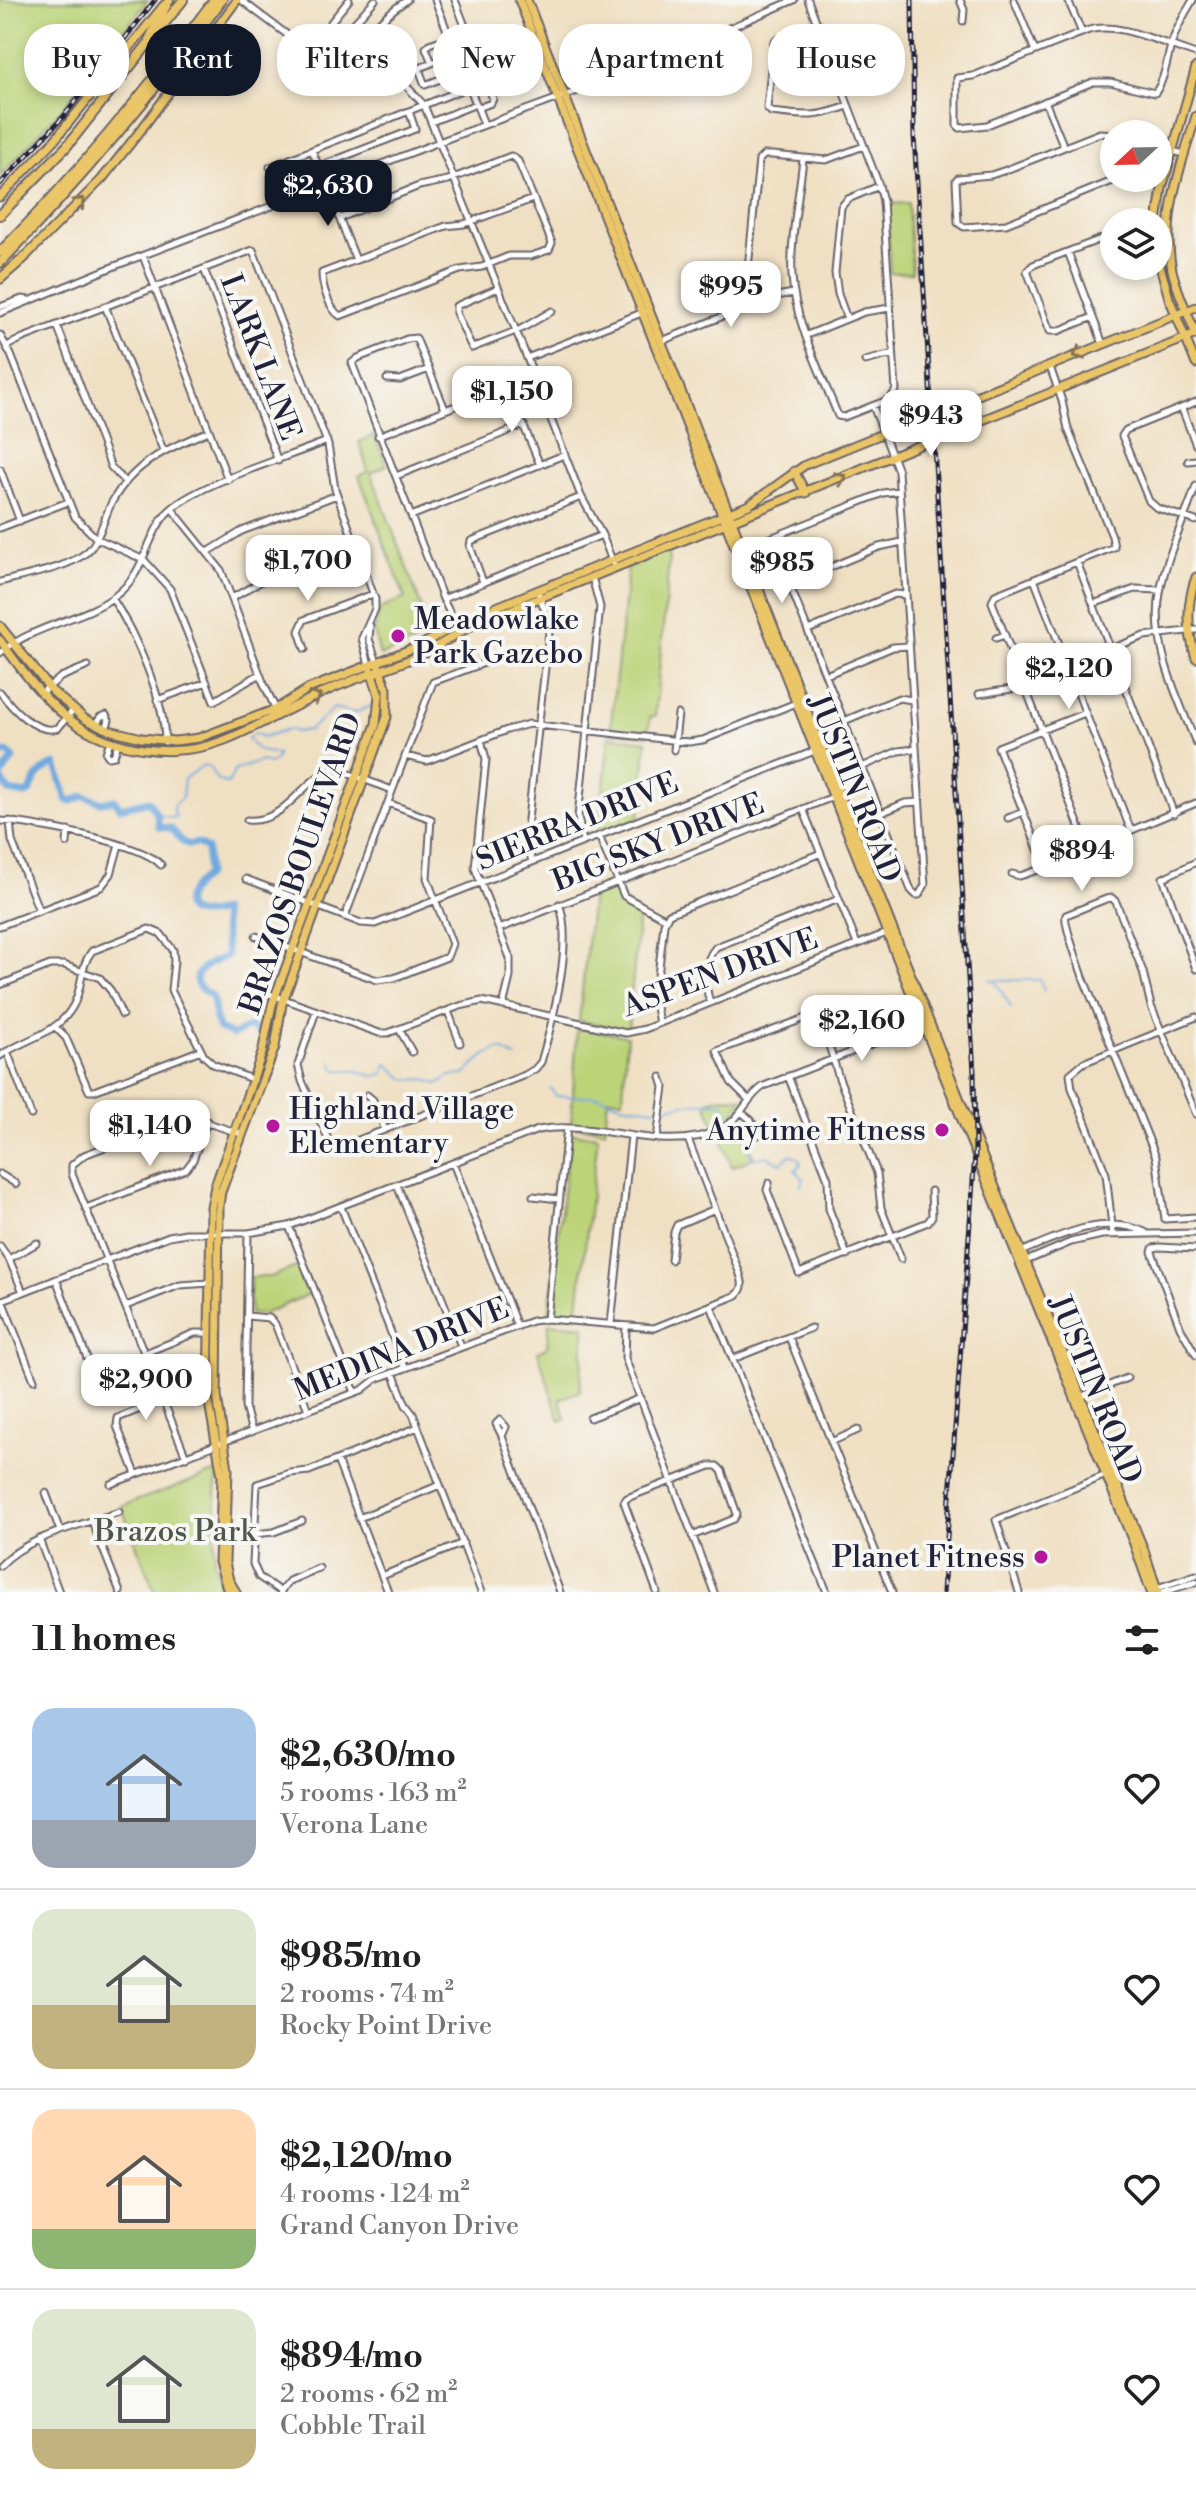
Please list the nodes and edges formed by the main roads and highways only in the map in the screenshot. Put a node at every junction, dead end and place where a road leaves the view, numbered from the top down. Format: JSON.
{"nodes":[{"id":1,"x":168,"y":0,"type":"edge"},
{"id":2,"x":183,"y":0,"type":"edge"},
{"id":3,"x":207,"y":0,"type":"edge"},
{"id":4,"x":214,"y":0,"type":"edge"},
{"id":5,"x":222,"y":0,"type":"edge"},
{"id":6,"x":239,"y":0,"type":"edge"},
{"id":7,"x":519,"y":0,"type":"edge"},
{"id":8,"x":527,"y":0,"type":"edge"},
{"id":9,"x":157,"y":24,"type":"edge"},
{"id":10,"x":164,"y":24,"type":"edge"},
{"id":11,"x":145,"y":49,"type":"edge"},
{"id":12,"x":1196,"y":67,"type":"edge"},
{"id":13,"x":560,"y":97,"type":"junction"},
{"id":14,"x":135,"y":103,"type":"junction"},
{"id":15,"x":1196,"y":116,"type":"edge"},
{"id":16,"x":0,"y":197,"type":"edge"},
{"id":17,"x":1160,"y":208,"type":"edge"},
{"id":18,"x":1171,"y":208,"type":"edge"},
{"id":19,"x":0,"y":215,"type":"edge"},
{"id":20,"x":0,"y":252,"type":"edge"},
{"id":21,"x":25,"y":257,"type":"joint"},
{"id":22,"x":0,"y":263,"type":"edge"},
{"id":23,"x":1172,"y":264,"type":"edge"},
{"id":24,"x":0,"y":280,"type":"edge"},
{"id":25,"x":1165,"y":280,"type":"edge"},
{"id":26,"x":1180,"y":295,"type":"junction"},
{"id":27,"x":1196,"y":305,"type":"edge"},
{"id":28,"x":1186,"y":311,"type":"junction"},
{"id":29,"x":645,"y":312,"type":"junction"},
{"id":30,"x":1176,"y":315,"type":"junction"},
{"id":31,"x":1196,"y":334,"type":"edge"},
{"id":32,"x":1185,"y":339,"type":"junction"},
{"id":33,"x":1196,"y":364,"type":"edge"},
{"id":34,"x":670,"y":373,"type":"junction"},
{"id":35,"x":970,"y":398,"type":"junction"},
{"id":36,"x":980,"y":422,"type":"junction"},
{"id":37,"x":794,"y":471,"type":"junction"},
{"id":38,"x":806,"y":493,"type":"junction"},
{"id":39,"x":727,"y":519,"type":"junction"},
{"id":40,"x":705,"y":532,"type":"junction"},
{"id":41,"x":731,"y":538,"type":"junction"},
{"id":42,"x":647,"y":549,"type":"junction"},
{"id":43,"x":614,"y":564,"type":"junction"},
{"id":44,"x":1196,"y":577,"type":"edge"},
{"id":45,"x":538,"y":594,"type":"junction"},
{"id":46,"x":0,"y":626,"type":"edge"},
{"id":47,"x":1192,"y":630,"type":"edge"},
{"id":48,"x":0,"y":640,"type":"edge"},
{"id":49,"x":778,"y":647,"type":"junction"},
{"id":50,"x":6,"y":648,"type":"edge"},
{"id":51,"x":1196,"y":658,"type":"edge"},
{"id":52,"x":374,"y":668,"type":"junction"},
{"id":53,"x":278,"y":713,"type":"junction"},
{"id":54,"x":70,"y":714,"type":"junction"},
{"id":55,"x":819,"y":749,"type":"junction"},
{"id":56,"x":361,"y":778,"type":"junction"},
{"id":57,"x":326,"y":857,"type":"junction"},
{"id":58,"x":336,"y":861,"type":"junction"},
{"id":59,"x":890,"y":931,"type":"junction"},
{"id":60,"x":898,"y":960,"type":"junction"},
{"id":61,"x":914,"y":983,"type":"junction"},
{"id":62,"x":280,"y":998,"type":"junction"},
{"id":63,"x":926,"y":1023,"type":"junction"},
{"id":64,"x":214,"y":1283,"type":"junction"},
{"id":65,"x":223,"y":1463,"type":"junction"},
{"id":66,"x":224,"y":1508,"type":"junction"},
{"id":67,"x":1155,"y":1591,"type":"edge"},
{"id":68,"x":228,"y":1592,"type":"edge"},
{"id":69,"x":236,"y":1592,"type":"edge"}],
"edges":[{"from":1,"to":9,"type":"highway"},
{"from":1,"to":16,"type":"main road"},
{"from":2,"to":10,"type":"highway"},
{"from":3,"to":14,"type":"highway"},
{"from":4,"to":14,"type":"highway"},
{"from":5,"to":22,"type":"highway"},
{"from":21,"to":6,"type":"main road","one_way":true},
{"from":7,"to":13,"type":"main road","name":"JUSTIN ROAD"},
{"from":8,"to":13,"type":"main road","name":"JUSTIN ROAD"},
{"from":11,"to":19,"type":"highway"},
{"from":12,"to":17,"type":"main road"},
{"from":13,"to":29,"type":"main road","name":"JUSTIN ROAD"},
{"from":14,"to":20,"type":"highway"},
{"from":15,"to":18,"type":"main road"},
{"from":21,"to":24,"type":"highway"},
{"from":23,"to":26,"type":"main road"},
{"from":25,"to":30,"type":"main road"},
{"from":26,"to":27,"type":"main road"},
{"from":26,"to":28,"type":"main road"},
{"from":27,"to":28,"type":"main road"},
{"from":28,"to":30,"type":"main road"},
{"from":28,"to":31,"type":"main road"},
{"from":29,"to":34,"type":"main road","name":"JUSTIN ROAD"},
{"from":29,"to":34,"type":"main road","name":"JUSTIN ROAD"},
{"from":30,"to":32,"type":"main road"},
{"from":30,"to":35,"type":"main road","one_way":true},
{"from":31,"to":32,"type":"main road"},
{"from":32,"to":33,"type":"main road"},
{"from":32,"to":36,"type":"main road"},
{"from":34,"to":39,"type":"main road","name":"JUSTIN ROAD"},
{"from":35,"to":36,"type":"main road"},
{"from":35,"to":37,"type":"main road"},
{"from":38,"to":36,"type":"main road","one_way":true},
{"from":37,"to":38,"type":"main road"},
{"from":37,"to":39,"type":"main road"},
{"from":38,"to":39,"type":"main road"},
{"from":39,"to":40,"type":"main road"},
{"from":39,"to":41,"type":"main road","name":"JUSTIN ROAD"},
{"from":39,"to":42,"type":"main road"},
{"from":39,"to":49,"type":"main road","name":"JUSTIN ROAD"},
{"from":40,"to":41,"type":"main road"},
{"from":40,"to":42,"type":"main road"},
{"from":41,"to":49,"type":"main road","name":"JUSTIN ROAD"},
{"from":42,"to":43,"type":"main road"},
{"from":43,"to":45,"type":"main road"},
{"from":43,"to":45,"type":"main road"},
{"from":44,"to":47,"type":"main road"},
{"from":45,"to":52,"type":"main road"},
{"from":46,"to":50,"type":"main road"},
{"from":47,"to":51,"type":"main road"},
{"from":48,"to":50,"type":"main road"},
{"from":49,"to":55,"type":"main road","name":"JUSTIN ROAD"},
{"from":49,"to":55,"type":"main road","name":"JUSTIN ROAD"},
{"from":50,"to":54,"type":"main road"},
{"from":52,"to":53,"type":"main road"},
{"from":52,"to":56,"type":"main road","name":"BRAZOS BOULEVARD"},
{"from":53,"to":54,"type":"main road"},
{"from":53,"to":54,"type":"main road"},
{"from":55,"to":59,"type":"main road","name":"JUSTIN ROAD"},
{"from":55,"to":59,"type":"main road","name":"JUSTIN ROAD"},
{"from":56,"to":57,"type":"main road","name":"BRAZOS BOULEVARD"},
{"from":56,"to":58,"type":"main road","name":"BRAZOS BOULEVARD"},
{"from":57,"to":58,"type":"main road"},
{"from":57,"to":62,"type":"main road","name":"BRAZOS BOULEVARD"},
{"from":58,"to":62,"type":"main road","name":"BRAZOS BOULEVARD"},
{"from":59,"to":60,"type":"main road","name":"JUSTIN ROAD"},
{"from":59,"to":61,"type":"main road","name":"JUSTIN ROAD"},
{"from":60,"to":61,"type":"main road"},
{"from":60,"to":63,"type":"main road","name":"JUSTIN ROAD"},
{"from":61,"to":63,"type":"main road","name":"JUSTIN ROAD"},
{"from":62,"to":64,"type":"main road","name":"BRAZOS BOULEVARD"},
{"from":63,"to":67,"type":"main road","name":"JUSTIN ROAD"},
{"from":64,"to":65,"type":"main road","name":"BRAZOS BOULEVARD"},
{"from":64,"to":65,"type":"main road","name":"BRAZOS BOULEVARD"},
{"from":65,"to":66,"type":"main road","name":"BRAZOS BOULEVARD"},
{"from":66,"to":68,"type":"main road","name":"BRAZOS BOULEVARD"},
{"from":66,"to":69,"type":"main road","name":"BRAZOS BOULEVARD"}]}
